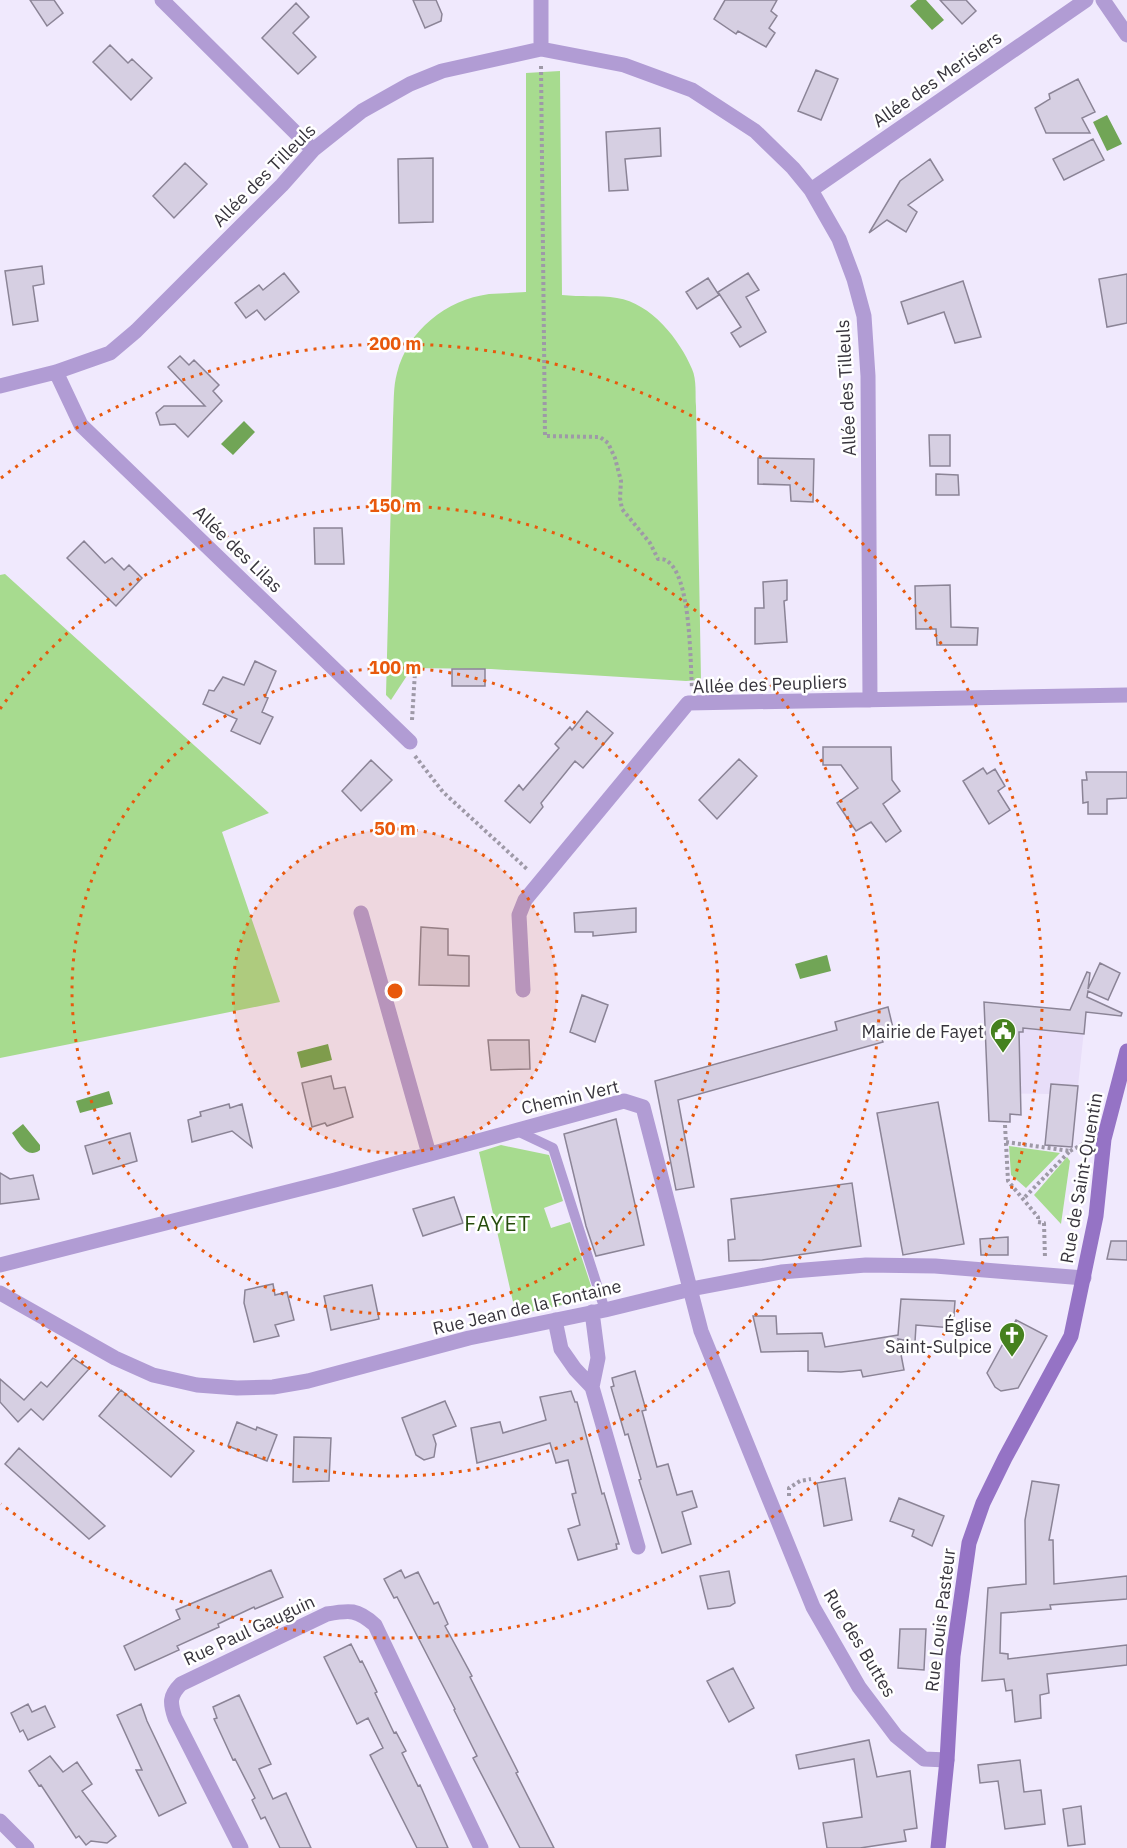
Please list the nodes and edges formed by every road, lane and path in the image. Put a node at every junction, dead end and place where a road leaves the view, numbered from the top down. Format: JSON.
{"nodes":[{"id":1,"x":162,"y":0,"type":"edge"},
{"id":2,"x":541,"y":0,"type":"edge"},
{"id":3,"x":1086,"y":0,"type":"edge"},
{"id":4,"x":1103,"y":0,"type":"edge"},
{"id":5,"x":1127,"y":35,"type":"edge"},
{"id":6,"x":541,"y":49,"type":"junction"},
{"id":7,"x":313,"y":150,"type":"junction"},
{"id":8,"x":811,"y":190,"type":"junction"},
{"id":9,"x":56,"y":372,"type":"junction"},
{"id":10,"x":0,"y":386,"type":"edge"},
{"id":11,"x":415,"y":672,"type":"dead end"},
{"id":12,"x":1127,"y":695,"type":"edge"},
{"id":13,"x":870,"y":700,"type":"junction"},
{"id":14,"x":693,"y":703,"type":"junction"},
{"id":15,"x":410,"y":742,"type":"junction"},
{"id":16,"x":539,"y":881,"type":"junction"},
{"id":17,"x":361,"y":913,"type":"dead end"},
{"id":18,"x":523,"y":990,"type":"dead end"},
{"id":19,"x":1127,"y":1051,"type":"edge"},
{"id":20,"x":1005,"y":1125,"type":"dead end"},
{"id":21,"x":515,"y":1130,"type":"junction"},
{"id":22,"x":1006,"y":1142,"type":"junction"},
{"id":23,"x":429,"y":1154,"type":"junction"},
{"id":24,"x":1024,"y":1198,"type":"junction"},
{"id":25,"x":0,"y":1265,"type":"edge"},
{"id":26,"x":1045,"y":1274,"type":"junction"},
{"id":27,"x":1084,"y":1278,"type":"junction"},
{"id":28,"x":691,"y":1289,"type":"junction"},
{"id":29,"x":0,"y":1293,"type":"edge"},
{"id":30,"x":598,"y":1311,"type":"junction"},
{"id":31,"x":555,"y":1320,"type":"junction"},
{"id":32,"x":592,"y":1387,"type":"junction"},
{"id":33,"x":811,"y":1479,"type":"dead end"},
{"id":34,"x":781,"y":1508,"type":"junction"},
{"id":35,"x":638,"y":1547,"type":"dead end"},
{"id":36,"x":947,"y":1760,"type":"junction"},
{"id":37,"x":0,"y":1821,"type":"edge"},
{"id":38,"x":27,"y":1848,"type":"edge"},
{"id":39,"x":241,"y":1848,"type":"edge"},
{"id":40,"x":481,"y":1848,"type":"edge"},
{"id":41,"x":938,"y":1848,"type":"edge"}],
"edges":[{"from":1,"to":7,"type":"street"},
{"from":2,"to":6,"type":"street"},
{"from":3,"to":8,"type":"street","name":"Allée des Merisiers"},
{"from":4,"to":5,"type":"street"},
{"from":6,"to":7,"type":"street","name":"Allée des Tilleuls"},
{"from":6,"to":8,"type":"street","name":"Allée des Tilleuls"},
{"from":6,"to":14,"type":"path"},
{"from":7,"to":9,"type":"street","name":"Allée des Tilleuls"},
{"from":8,"to":13,"type":"street","name":"Allée des Tilleuls"},
{"from":9,"to":10,"type":"street","name":"Allée des Tilleuls"},
{"from":9,"to":15,"type":"street","name":"Allée des Lilas"},
{"from":11,"to":15,"type":"path"},
{"from":12,"to":13,"type":"street","name":"Allée des Peupliers"},
{"from":13,"to":14,"type":"street","name":"Allée des Peupliers"},
{"from":14,"to":16,"type":"street","name":"Allée des Peupliers"},
{"from":15,"to":16,"type":"path"},
{"from":16,"to":18,"type":"street","name":"Allée des Peupliers"},
{"from":17,"to":23,"type":"street"},
{"from":19,"to":27,"type":"main road","name":"Rue de Saint-Quentin"},
{"from":20,"to":22,"type":"path"},
{"from":21,"to":23,"type":"street","name":"Chemin Vert"},
{"from":21,"to":28,"type":"street","name":"Chemin Vert"},
{"from":21,"to":30,"type":"lane"},
{"from":22,"to":24,"type":"path"},
{"from":22,"to":24,"type":"path"},
{"from":23,"to":25,"type":"street","name":"Chemin Vert"},
{"from":24,"to":26,"type":"path"},
{"from":26,"to":27,"type":"street","name":"Rue Jean de la Fontaine"},
{"from":26,"to":28,"type":"street","name":"Rue Jean de la Fontaine"},
{"from":27,"to":36,"type":"main road","name":"Rue Louis Pasteur"},
{"from":28,"to":30,"type":"street","name":"Rue Jean de la Fontaine"},
{"from":28,"to":34,"type":"street","name":"Rue des Buttes"},
{"from":29,"to":31,"type":"street","name":"Rue Jean de la Fontaine"},
{"from":30,"to":31,"type":"street","name":"Rue Jean de la Fontaine"},
{"from":30,"to":32,"type":"street"},
{"from":31,"to":32,"type":"street"},
{"from":32,"to":35,"type":"street"},
{"from":33,"to":34,"type":"path"},
{"from":34,"to":36,"type":"street","name":"Rue des Buttes"},
{"from":36,"to":41,"type":"main road","name":"Rue Louis Pasteur"},
{"from":37,"to":38,"type":"street"},
{"from":39,"to":40,"type":"street","name":"Rue Paul Gauguin"}]}
